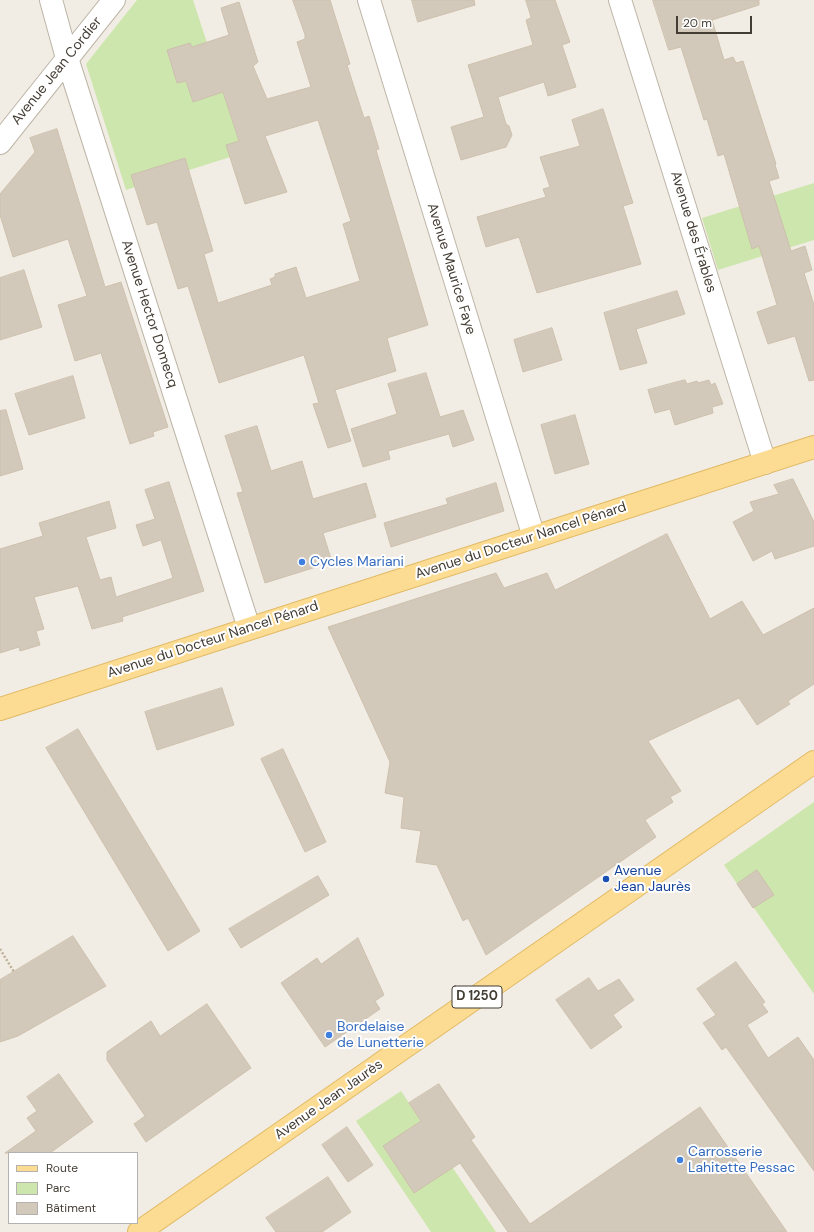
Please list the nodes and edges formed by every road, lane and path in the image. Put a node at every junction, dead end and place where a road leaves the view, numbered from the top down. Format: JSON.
{"nodes":[{"id":1,"x":51,"y":0,"type":"edge"},
{"id":2,"x":114,"y":0,"type":"edge"},
{"id":3,"x":369,"y":0,"type":"edge"},
{"id":4,"x":620,"y":0,"type":"edge"},
{"id":5,"x":68,"y":58,"type":"junction"},
{"id":6,"x":0,"y":143,"type":"edge"},
{"id":7,"x":814,"y":447,"type":"edge"},
{"id":8,"x":765,"y":464,"type":"junction"},
{"id":9,"x":534,"y":537,"type":"junction"},
{"id":10,"x":249,"y":628,"type":"junction"},
{"id":11,"x":0,"y":709,"type":"edge"},
{"id":12,"x":814,"y":762,"type":"edge"},
{"id":13,"x":0,"y":949,"type":"edge"},
{"id":14,"x":14,"y":972,"type":"dead end"},
{"id":15,"x":139,"y":1232,"type":"edge"}],
"edges":[{"from":1,"to":5,"type":"street","name":"Avenue Hector Domecq"},
{"from":2,"to":5,"type":"street","name":"Avenue Jean Cordier"},
{"from":3,"to":9,"type":"street","name":"Avenue Maurice Faye"},
{"from":4,"to":8,"type":"street","name":"Avenue des Érables"},
{"from":5,"to":6,"type":"street","name":"Avenue Jean Cordier"},
{"from":5,"to":10,"type":"street","name":"Avenue Hector Domecq"},
{"from":7,"to":8,"type":"main road","name":"Avenue du Docteur Nancel Pénard"},
{"from":8,"to":9,"type":"main road","name":"Avenue du Docteur Nancel Pénard"},
{"from":9,"to":10,"type":"main road","name":"Avenue du Docteur Nancel Pénard"},
{"from":10,"to":11,"type":"main road","name":"Avenue du Docteur Nancel Pénard"},
{"from":12,"to":15,"type":"main road","name":"Avenue Jean Jaurès","number":"D 1250"},
{"from":13,"to":14,"type":"path"}]}
